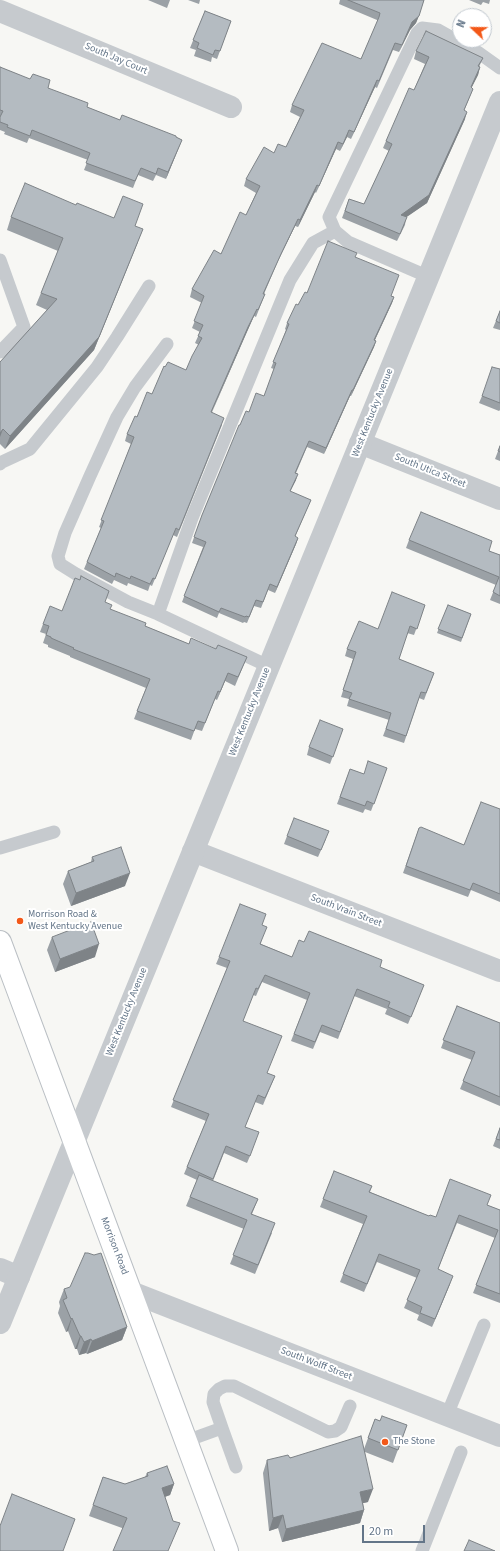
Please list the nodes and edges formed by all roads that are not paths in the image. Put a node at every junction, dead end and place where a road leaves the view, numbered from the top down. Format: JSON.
{"nodes":[{"id":1,"x":0,"y":11,"type":"edge"},
{"id":2,"x":500,"y":68,"type":"edge"},
{"id":3,"x":500,"y":102,"type":"edge"},
{"id":4,"x":231,"y":107,"type":"dead end"},
{"id":5,"x":335,"y":231,"type":"junction"},
{"id":6,"x":0,"y":260,"type":"edge"},
{"id":7,"x":429,"y":276,"type":"junction"},
{"id":8,"x":149,"y":286,"type":"dead end"},
{"id":9,"x":167,"y":344,"type":"dead end"},
{"id":10,"x":0,"y":352,"type":"edge"},
{"id":11,"x":360,"y":443,"type":"junction"},
{"id":12,"x":0,"y":464,"type":"edge"},
{"id":13,"x":500,"y":499,"type":"edge"},
{"id":14,"x":158,"y":614,"type":"junction"},
{"id":15,"x":268,"y":666,"type":"junction"},
{"id":16,"x":54,"y":832,"type":"dead end"},
{"id":17,"x":0,"y":848,"type":"edge"},
{"id":18,"x":193,"y":850,"type":"junction"},
{"id":19,"x":0,"y":942,"type":"edge"},
{"id":20,"x":500,"y":971,"type":"edge"},
{"id":21,"x":74,"y":1143,"type":"junction"},
{"id":22,"x":10,"y":1273,"type":"edge"},
{"id":23,"x":131,"y":1292,"type":"junction"},
{"id":24,"x":0,"y":1323,"type":"edge"},
{"id":25,"x":484,"y":1325,"type":"dead end"},
{"id":26,"x":350,"y":1406,"type":"dead end"},
{"id":27,"x":447,"y":1415,"type":"junction"},
{"id":28,"x":222,"y":1428,"type":"junction"},
{"id":29,"x":500,"y":1436,"type":"edge"},
{"id":30,"x":186,"y":1441,"type":"junction"},
{"id":31,"x":461,"y":1452,"type":"dead end"},
{"id":32,"x":236,"y":1466,"type":"dead end"},
{"id":33,"x":227,"y":1551,"type":"edge"},
{"id":34,"x":422,"y":1551,"type":"edge"}],
"edges":[{"from":1,"to":4,"type":"street","name":"South Jay Court"},
{"from":2,"to":5,"type":"lane"},
{"from":3,"to":7,"type":"street","name":"West Kentucky Avenue"},
{"from":5,"to":7,"type":"lane"},
{"from":5,"to":14,"type":"lane"},
{"from":6,"to":10,"type":"lane"},
{"from":7,"to":11,"type":"street","name":"West Kentucky Avenue"},
{"from":8,"to":12,"type":"lane"},
{"from":9,"to":14,"type":"lane"},
{"from":11,"to":13,"type":"street","name":"South Utica Street"},
{"from":11,"to":15,"type":"street","name":"West Kentucky Avenue"},
{"from":14,"to":15,"type":"lane"},
{"from":15,"to":18,"type":"street","name":"West Kentucky Avenue"},
{"from":16,"to":17,"type":"lane"},
{"from":18,"to":20,"type":"street","name":"South Vrain Street"},
{"from":18,"to":21,"type":"street","name":"West Kentucky Avenue"},
{"from":19,"to":21,"type":"main road","name":"Morrison Road"},
{"from":21,"to":22,"type":"street","name":"West Kentucky Avenue"},
{"from":21,"to":23,"type":"main road","name":"Morrison Road"},
{"from":22,"to":24,"type":"street","name":"West Kentucky Avenue"},
{"from":23,"to":27,"type":"street","name":"South Wolff Street"},
{"from":23,"to":30,"type":"main road","name":"Morrison Road"},
{"from":25,"to":27,"type":"lane"},
{"from":26,"to":28,"type":"lane"},
{"from":27,"to":29,"type":"street","name":"South Wolff Street"},
{"from":28,"to":30,"type":"lane"},
{"from":28,"to":32,"type":"lane"},
{"from":30,"to":33,"type":"main road","name":"Morrison Road"},
{"from":31,"to":34,"type":"lane"}]}
